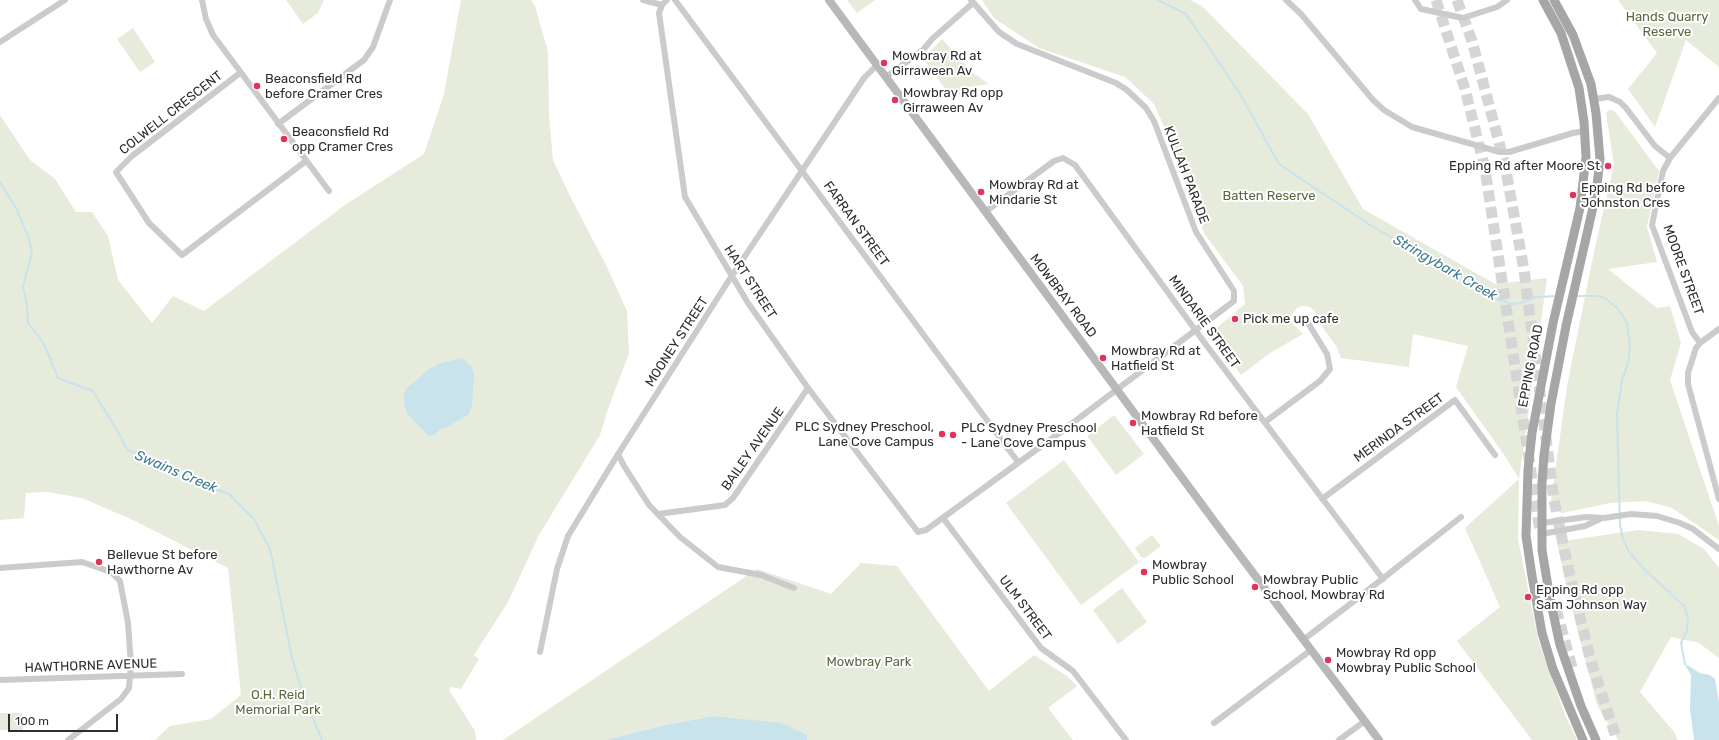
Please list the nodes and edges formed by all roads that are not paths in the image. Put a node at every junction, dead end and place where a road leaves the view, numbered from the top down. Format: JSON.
{"nodes":[{"id":1,"x":65,"y":0,"type":"edge"},
{"id":2,"x":202,"y":0,"type":"edge"},
{"id":3,"x":390,"y":0,"type":"edge"},
{"id":4,"x":643,"y":0,"type":"edge"},
{"id":5,"x":675,"y":0,"type":"edge"},
{"id":6,"x":829,"y":0,"type":"edge"},
{"id":7,"x":1286,"y":0,"type":"edge"},
{"id":8,"x":1415,"y":0,"type":"edge"},
{"id":9,"x":1507,"y":0,"type":"edge"},
{"id":10,"x":1543,"y":0,"type":"edge"},
{"id":11,"x":1554,"y":0,"type":"edge"},
{"id":12,"x":664,"y":2,"type":"edge"},
{"id":13,"x":972,"y":2,"type":"edge"},
{"id":14,"x":0,"y":42,"type":"edge"},
{"id":15,"x":877,"y":65,"type":"junction"},
{"id":16,"x":240,"y":73,"type":"junction"},
{"id":17,"x":886,"y":77,"type":"junction"},
{"id":18,"x":1719,"y":98,"type":"edge"},
{"id":19,"x":1594,"y":99,"type":"junction"},
{"id":20,"x":1582,"y":101,"type":"junction"},
{"id":21,"x":278,"y":124,"type":"junction"},
{"id":22,"x":1585,"y":132,"type":"junction"},
{"id":23,"x":1670,"y":158,"type":"junction"},
{"id":24,"x":306,"y":161,"type":"junction"},
{"id":25,"x":802,"y":170,"type":"junction"},
{"id":26,"x":329,"y":192,"type":"dead end"},
{"id":27,"x":985,"y":212,"type":"junction"},
{"id":28,"x":731,"y":277,"type":"junction"},
{"id":29,"x":1305,"y":318,"type":"dead end"},
{"id":30,"x":1719,"y":329,"type":"edge"},
{"id":31,"x":1196,"y":330,"type":"junction"},
{"id":32,"x":1700,"y":344,"type":"junction"},
{"id":33,"x":808,"y":388,"type":"junction"},
{"id":34,"x":1117,"y":390,"type":"junction"},
{"id":35,"x":1265,"y":422,"type":"junction"},
{"id":36,"x":618,"y":454,"type":"junction"},
{"id":37,"x":1496,"y":454,"type":"dead end"},
{"id":38,"x":1018,"y":462,"type":"junction"},
{"id":39,"x":1322,"y":498,"type":"junction"},
{"id":40,"x":1719,"y":498,"type":"edge"},
{"id":41,"x":658,"y":514,"type":"junction"},
{"id":42,"x":1461,"y":517,"type":"dead end"},
{"id":43,"x":943,"y":518,"type":"junction"},
{"id":44,"x":1604,"y":518,"type":"junction"},
{"id":45,"x":1542,"y":523,"type":"junction"},
{"id":46,"x":1526,"y":524,"type":"junction"},
{"id":47,"x":918,"y":532,"type":"joint"},
{"id":48,"x":1542,"y":534,"type":"junction"},
{"id":49,"x":1526,"y":536,"type":"junction"},
{"id":50,"x":1719,"y":549,"type":"edge"},
{"id":51,"x":0,"y":568,"type":"edge"},
{"id":52,"x":1382,"y":579,"type":"junction"},
{"id":53,"x":794,"y":588,"type":"dead end"},
{"id":54,"x":1303,"y":640,"type":"junction"},
{"id":55,"x":1311,"y":650,"type":"junction"},
{"id":56,"x":540,"y":652,"type":"dead end"},
{"id":57,"x":182,"y":674,"type":"dead end"},
{"id":58,"x":131,"y":676,"type":"junction"},
{"id":59,"x":0,"y":680,"type":"edge"},
{"id":60,"x":1365,"y":721,"type":"junction"},
{"id":61,"x":1214,"y":722,"type":"dead end"},
{"id":62,"x":68,"y":740,"type":"edge"},
{"id":63,"x":1126,"y":740,"type":"edge"},
{"id":64,"x":1339,"y":740,"type":"edge"},
{"id":65,"x":1379,"y":740,"type":"edge"},
{"id":66,"x":1583,"y":740,"type":"edge"},
{"id":67,"x":1596,"y":740,"type":"edge"}],
"edges":[{"from":1,"to":14,"type":"street"},
{"from":2,"to":16,"type":"street"},
{"from":3,"to":21,"type":"street"},
{"from":4,"to":12,"type":"street"},
{"from":5,"to":25,"type":"street","name":"FARRAN STREET"},
{"from":6,"to":15,"type":"main road","name":"MOWBRAY ROAD"},
{"from":7,"to":22,"type":"street"},
{"from":8,"to":9,"type":"street"},
{"from":10,"to":20,"type":"main road","name":"EPPING ROAD"},
{"from":11,"to":19,"type":"main road","name":"EPPING ROAD"},
{"from":12,"to":28,"type":"street","name":"HART STREET"},
{"from":13,"to":17,"type":"street"},
{"from":13,"to":31,"type":"street","name":"KULLAH PARADE"},
{"from":15,"to":17,"type":"main road","name":"MOWBRAY ROAD"},
{"from":15,"to":25,"type":"street","name":"MOONEY STREET"},
{"from":16,"to":21,"type":"street"},
{"from":16,"to":24,"type":"street","name":"COLWELL CRESCENT"},
{"from":17,"to":27,"type":"main road","name":"MOWBRAY ROAD"},
{"from":18,"to":23,"type":"street","name":"MOORE STREET"},
{"from":19,"to":20,"type":"main road"},
{"from":19,"to":23,"type":"street"},
{"from":19,"to":45,"type":"main road","name":"EPPING ROAD"},
{"from":20,"to":22,"type":"main road","name":"EPPING ROAD"},
{"from":21,"to":24,"type":"street"},
{"from":22,"to":46,"type":"main road","name":"EPPING ROAD"},
{"from":23,"to":32,"type":"street","name":"MOORE STREET"},
{"from":24,"to":26,"type":"street"},
{"from":25,"to":28,"type":"street","name":"MOONEY STREET"},
{"from":25,"to":38,"type":"street","name":"FARRAN STREET"},
{"from":27,"to":31,"type":"street","name":"MINDARIE STREET"},
{"from":27,"to":34,"type":"main road","name":"MOWBRAY ROAD"},
{"from":28,"to":33,"type":"street","name":"HART STREET"},
{"from":28,"to":36,"type":"street","name":"MOONEY STREET"},
{"from":29,"to":35,"type":"street"},
{"from":30,"to":32,"type":"street"},
{"from":31,"to":34,"type":"street","name":"KULLAH PARADE"},
{"from":31,"to":35,"type":"street","name":"MINDARIE STREET"},
{"from":32,"to":40,"type":"street"},
{"from":33,"to":41,"type":"street","name":"BAILEY AVENUE"},
{"from":33,"to":47,"type":"street","name":"HART STREET"},
{"from":34,"to":38,"type":"street","name":"KULLAH PARADE"},
{"from":34,"to":54,"type":"main road","name":"MOWBRAY ROAD"},
{"from":35,"to":39,"type":"street","name":"MINDARIE STREET"},
{"from":36,"to":41,"type":"street"},
{"from":36,"to":56,"type":"street","name":"MOONEY STREET"},
{"from":37,"to":39,"type":"street","name":"MERINDA STREET"},
{"from":38,"to":43,"type":"street","name":"KULLAH PARADE"},
{"from":39,"to":52,"type":"street","name":"MINDARIE STREET"},
{"from":41,"to":53,"type":"street"},
{"from":42,"to":52,"type":"street"},
{"from":43,"to":47,"type":"street","name":"KULLAH PARADE"},
{"from":43,"to":63,"type":"street","name":"ULM STREET"},
{"from":44,"to":45,"type":"street"},
{"from":44,"to":48,"type":"street"},
{"from":44,"to":50,"type":"street"},
{"from":45,"to":46,"type":"main road"},
{"from":45,"to":48,"type":"main road","name":"EPPING ROAD"},
{"from":46,"to":49,"type":"main road","name":"EPPING ROAD"},
{"from":48,"to":49,"type":"main road"},
{"from":48,"to":67,"type":"main road","name":"EPPING ROAD"},
{"from":49,"to":66,"type":"main road","name":"EPPING ROAD"},
{"from":51,"to":58,"type":"street"},
{"from":52,"to":54,"type":"street"},
{"from":54,"to":55,"type":"main road","name":"MOWBRAY ROAD"},
{"from":55,"to":60,"type":"main road","name":"MOWBRAY ROAD"},
{"from":55,"to":61,"type":"street"},
{"from":57,"to":58,"type":"street","name":"HAWTHORNE AVENUE"},
{"from":58,"to":59,"type":"street","name":"HAWTHORNE AVENUE"},
{"from":58,"to":62,"type":"street"},
{"from":60,"to":64,"type":"street"},
{"from":60,"to":65,"type":"main road","name":"MOWBRAY ROAD"}]}
